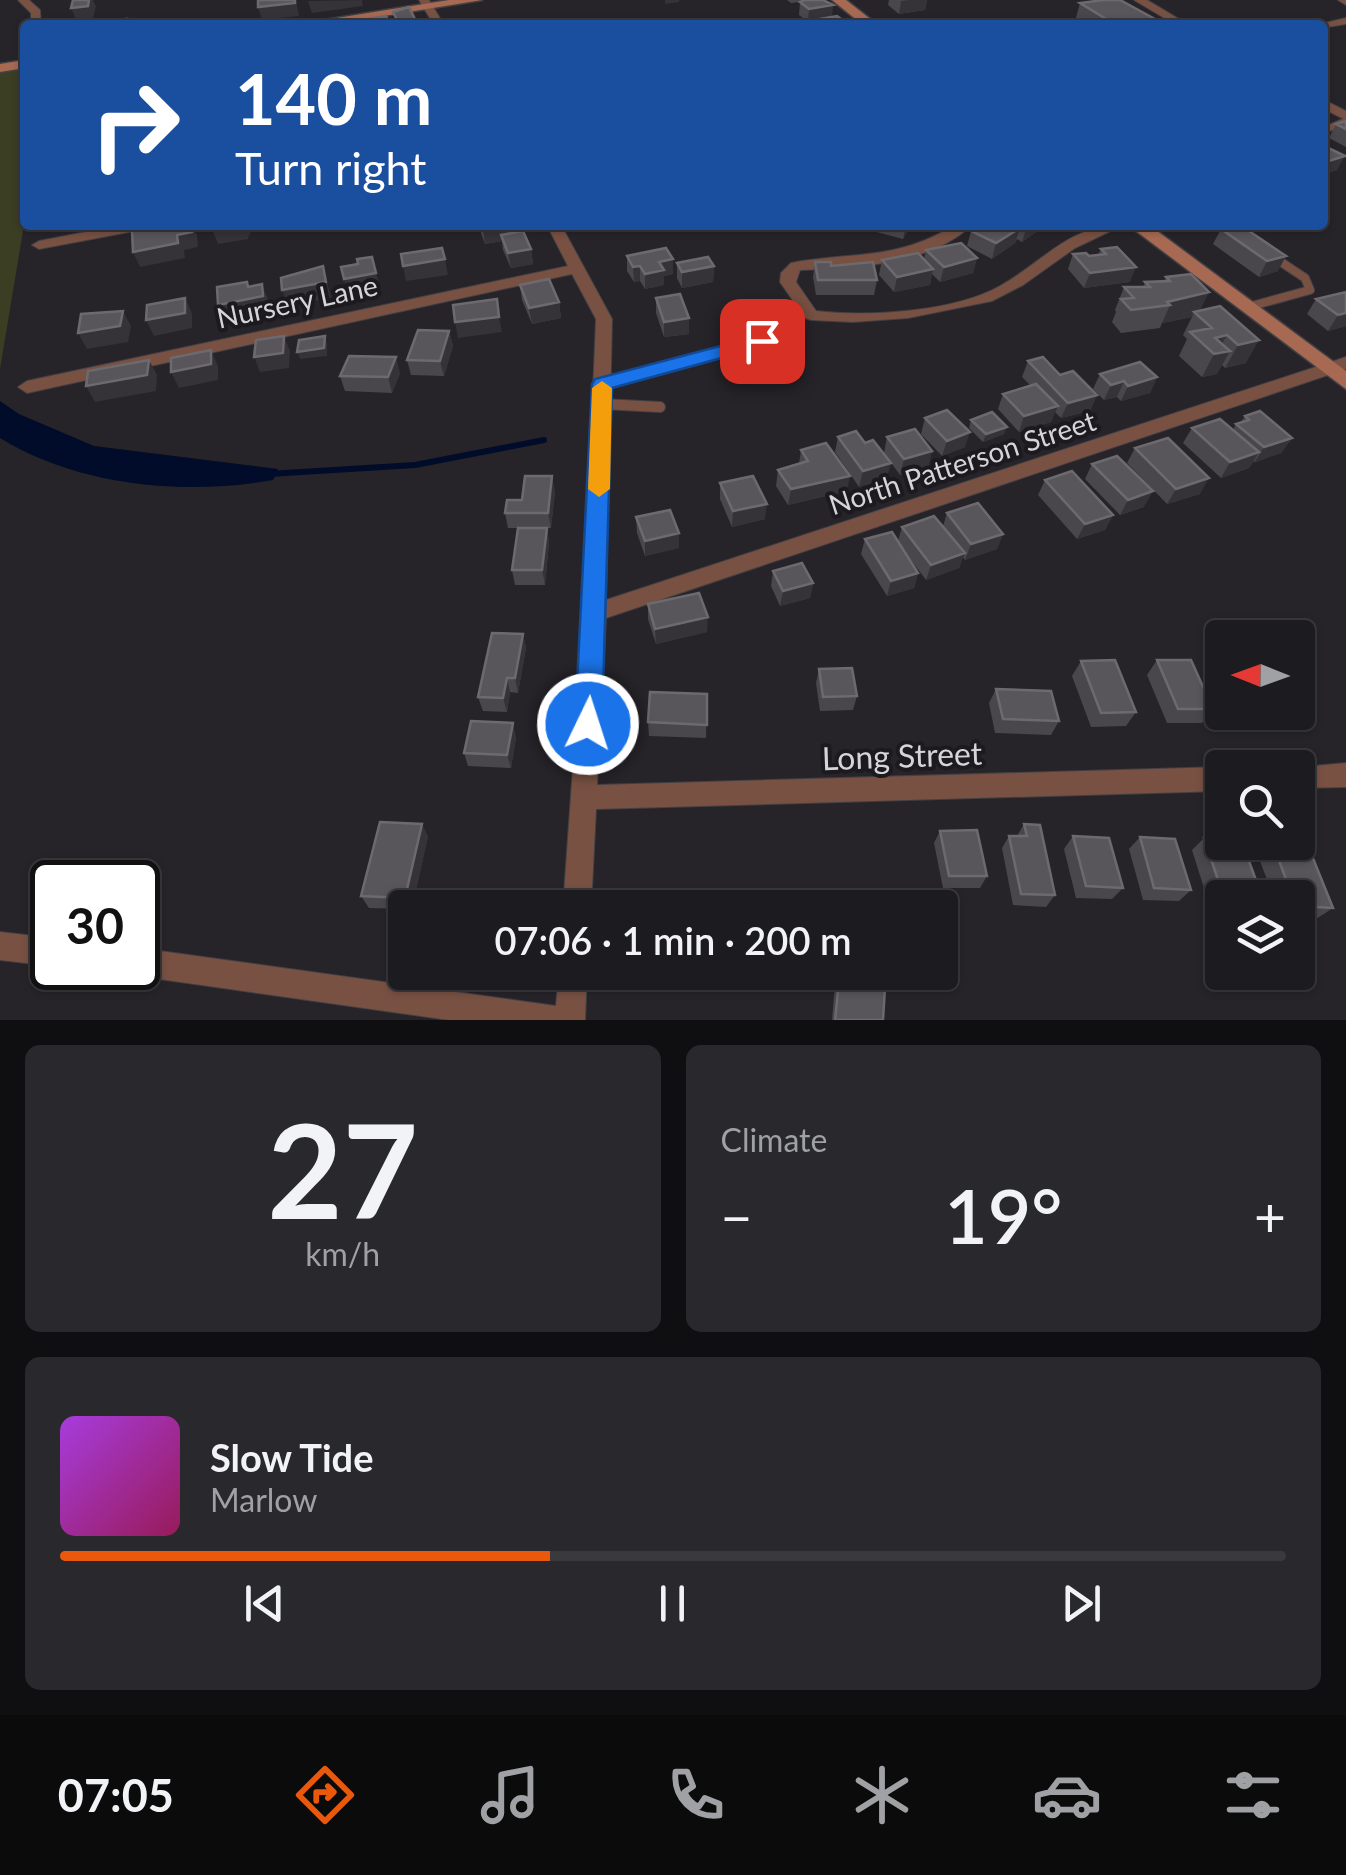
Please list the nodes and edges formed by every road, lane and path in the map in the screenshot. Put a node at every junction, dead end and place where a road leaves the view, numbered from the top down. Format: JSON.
{"nodes":[{"id":1,"x":23,"y":0,"type":"edge"},
{"id":2,"x":476,"y":0,"type":"edge"},
{"id":3,"x":838,"y":0,"type":"edge"},
{"id":4,"x":1139,"y":0,"type":"edge"},
{"id":5,"x":426,"y":3,"type":"edge"},
{"id":6,"x":36,"y":20,"type":"edge"},
{"id":7,"x":329,"y":20,"type":"edge"},
{"id":8,"x":864,"y":20,"type":"edge"},
{"id":9,"x":1175,"y":20,"type":"edge"},
{"id":10,"x":118,"y":230,"type":"edge"},
{"id":11,"x":557,"y":230,"type":"edge"},
{"id":12,"x":954,"y":230,"type":"edge"},
{"id":13,"x":1102,"y":230,"type":"edge"},
{"id":14,"x":1144,"y":230,"type":"edge"},
{"id":15,"x":39,"y":245,"type":"dead end"},
{"id":16,"x":1258,"y":246,"type":"edge"},
{"id":17,"x":578,"y":268,"type":"junction"},
{"id":18,"x":1246,"y":308,"type":"junction"},
{"id":19,"x":789,"y":334,"type":"dead end"},
{"id":20,"x":1337,"y":366,"type":"edge"},
{"id":21,"x":1346,"y":382,"type":"edge"},
{"id":22,"x":28,"y":387,"type":"dead end"},
{"id":23,"x":602,"y":394,"type":"junction"},
{"id":24,"x":660,"y":407,"type":"dead end"},
{"id":25,"x":595,"y":614,"type":"junction"},
{"id":26,"x":1346,"y":775,"type":"edge"},
{"id":27,"x":1315,"y":776,"type":"edge"},
{"id":28,"x":1205,"y":779,"type":"edge"},
{"id":29,"x":584,"y":797,"type":"junction"},
{"id":30,"x":578,"y":890,"type":"edge"},
{"id":31,"x":0,"y":946,"type":"edge"},
{"id":32,"x":30,"y":949,"type":"edge"},
{"id":33,"x":160,"y":965,"type":"edge"},
{"id":34,"x":571,"y":990,"type":"edge"},
{"id":35,"x":554,"y":1020,"type":"edge"},
{"id":36,"x":570,"y":1020,"type":"edge"}],
"edges":[{"from":1,"to":6,"type":"street"},
{"from":2,"to":5,"type":"main road"},
{"from":3,"to":8,"type":"main road"},
{"from":4,"to":9,"type":"street"},
{"from":5,"to":7,"type":"main road"},
{"from":10,"to":15,"type":"street"},
{"from":11,"to":17,"type":"street"},
{"from":12,"to":13,"type":"street"},
{"from":14,"to":18,"type":"main road"},
{"from":16,"to":18,"type":"lane"},
{"from":17,"to":22,"type":"street","name":"Nursery Lane"},
{"from":17,"to":23,"type":"street"},
{"from":18,"to":20,"type":"main road"},
{"from":19,"to":23,"type":"lane"},
{"from":20,"to":21,"type":"main road"},
{"from":20,"to":25,"type":"street","name":"North Patterson Street"},
{"from":23,"to":24,"type":"lane"},
{"from":23,"to":25,"type":"street"},
{"from":25,"to":29,"type":"street"},
{"from":26,"to":27,"type":"street"},
{"from":28,"to":29,"type":"street","name":"Long Street"},
{"from":29,"to":30,"type":"street"},
{"from":31,"to":32,"type":"street"},
{"from":33,"to":35,"type":"street"},
{"from":34,"to":36,"type":"street"}]}
